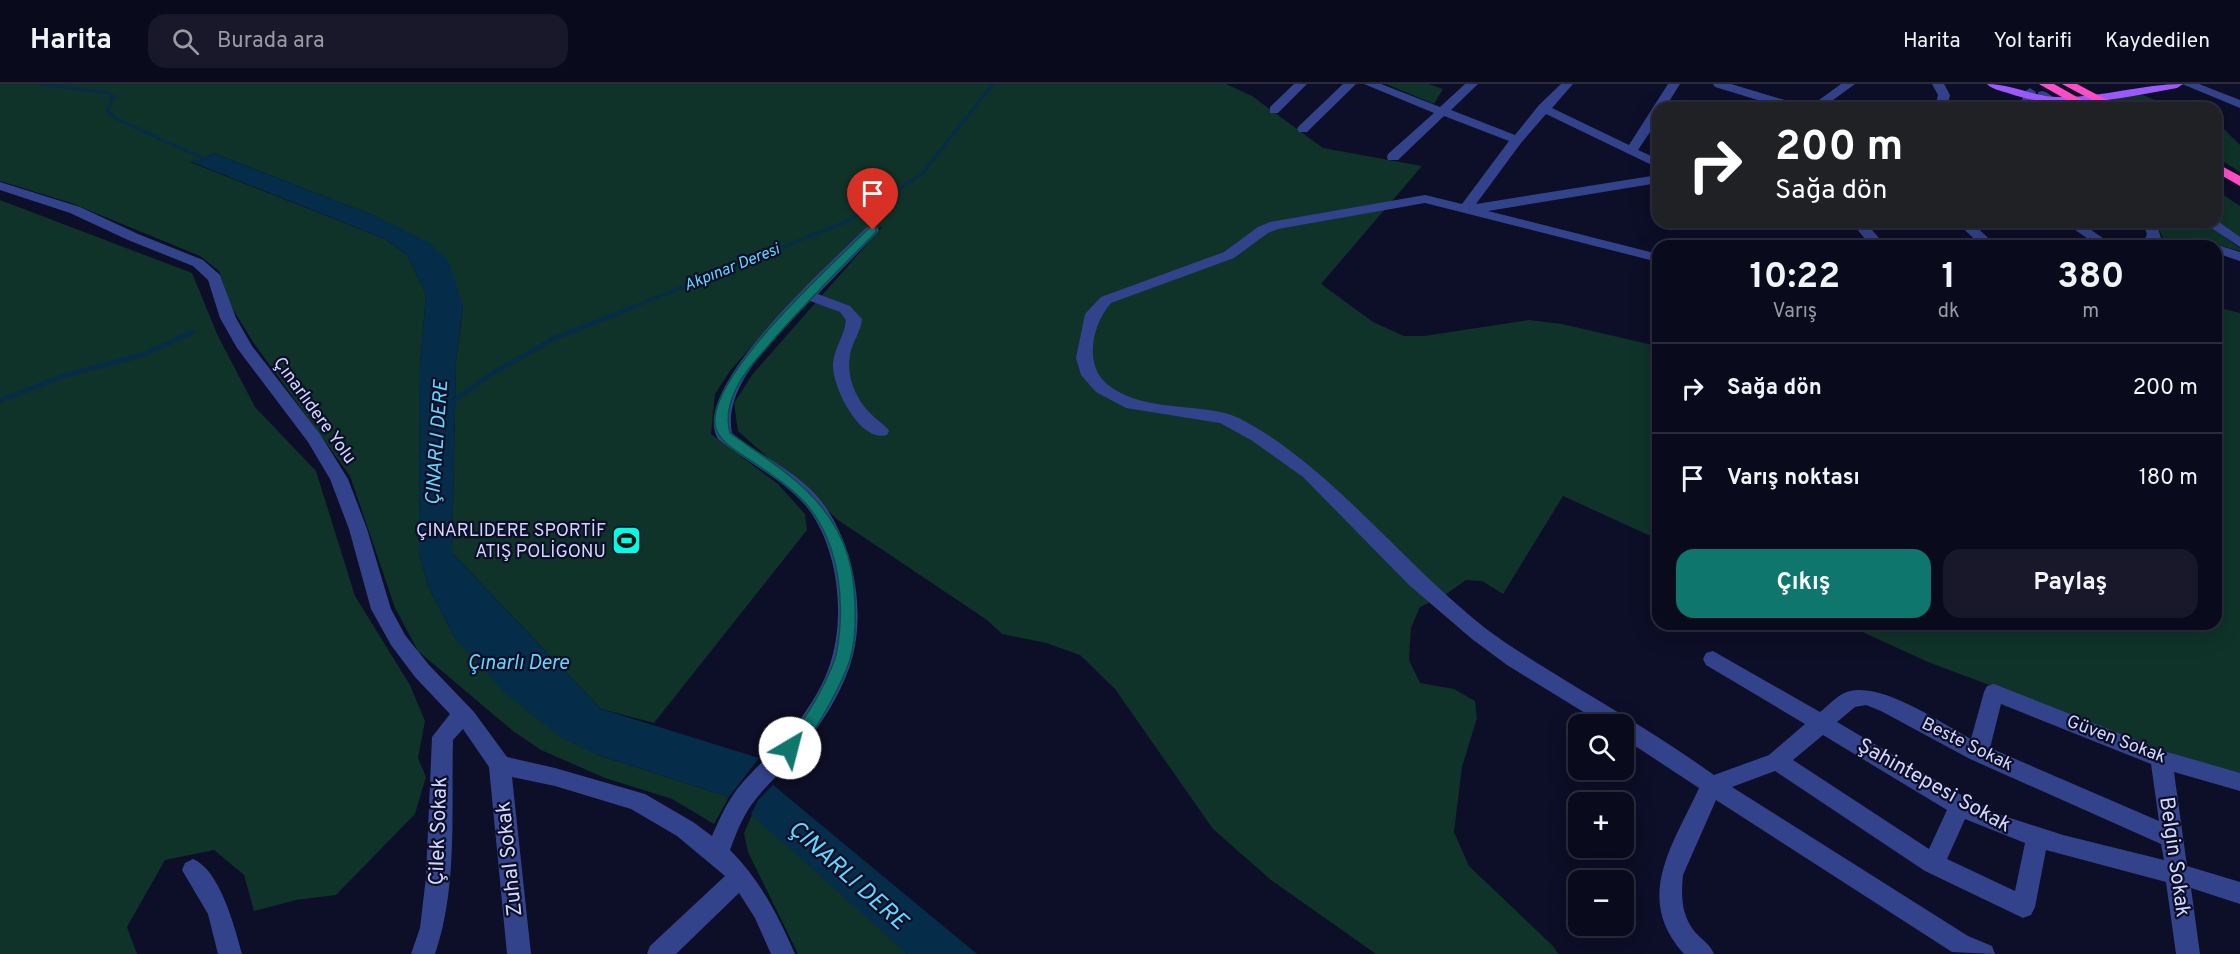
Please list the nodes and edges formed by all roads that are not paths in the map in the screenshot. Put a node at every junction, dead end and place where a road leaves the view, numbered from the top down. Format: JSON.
{"nodes":[{"id":1,"x":1301,"y":84,"type":"edge"},
{"id":2,"x":1350,"y":84,"type":"edge"},
{"id":3,"x":1370,"y":84,"type":"edge"},
{"id":4,"x":1472,"y":84,"type":"edge"},
{"id":5,"x":1567,"y":84,"type":"edge"},
{"id":6,"x":1674,"y":84,"type":"edge"},
{"id":7,"x":1719,"y":84,"type":"edge"},
{"id":8,"x":1849,"y":84,"type":"edge"},
{"id":9,"x":1938,"y":84,"type":"edge"},
{"id":10,"x":1993,"y":84,"type":"edge"},
{"id":11,"x":2006,"y":84,"type":"edge"},
{"id":12,"x":2068,"y":84,"type":"edge"},
{"id":13,"x":2144,"y":84,"type":"edge"},
{"id":14,"x":2177,"y":84,"type":"edge"},
{"id":15,"x":2188,"y":84,"type":"edge"},
{"id":16,"x":2038,"y":96,"type":"edge"},
{"id":17,"x":1662,"y":102,"type":"edge"},
{"id":18,"x":1778,"y":102,"type":"edge"},
{"id":19,"x":1823,"y":102,"type":"edge"},
{"id":20,"x":1942,"y":102,"type":"edge"},
{"id":21,"x":2065,"y":102,"type":"edge"},
{"id":22,"x":2104,"y":102,"type":"edge"},
{"id":23,"x":2240,"y":104,"type":"edge"},
{"id":24,"x":1543,"y":108,"type":"junction"},
{"id":25,"x":1274,"y":110,"type":"dead end"},
{"id":26,"x":1441,"y":111,"type":"junction"},
{"id":27,"x":1652,"y":118,"type":"edge"},
{"id":28,"x":1303,"y":129,"type":"dead end"},
{"id":29,"x":1517,"y":140,"type":"junction"},
{"id":30,"x":1631,"y":151,"type":"junction"},
{"id":31,"x":1393,"y":157,"type":"dead end"},
{"id":32,"x":1652,"y":161,"type":"edge"},
{"id":33,"x":2222,"y":171,"type":"edge"},
{"id":34,"x":1652,"y":182,"type":"edge"},
{"id":35,"x":2240,"y":182,"type":"edge"},
{"id":36,"x":2222,"y":184,"type":"edge"},
{"id":37,"x":0,"y":186,"type":"edge"},
{"id":38,"x":2240,"y":195,"type":"edge"},
{"id":39,"x":1465,"y":210,"type":"junction"},
{"id":40,"x":1864,"y":228,"type":"edge"},
{"id":41,"x":1970,"y":228,"type":"edge"},
{"id":42,"x":2080,"y":228,"type":"edge"},
{"id":43,"x":2218,"y":228,"type":"edge"},
{"id":44,"x":873,"y":230,"type":"dead end"},
{"id":45,"x":1874,"y":240,"type":"edge"},
{"id":46,"x":1983,"y":240,"type":"edge"},
{"id":47,"x":2098,"y":240,"type":"edge"},
{"id":48,"x":2240,"y":243,"type":"edge"},
{"id":49,"x":2222,"y":250,"type":"edge"},
{"id":50,"x":1652,"y":257,"type":"edge"},
{"id":51,"x":2240,"y":257,"type":"edge"},
{"id":52,"x":808,"y":295,"type":"junction"},
{"id":53,"x":881,"y":431,"type":"dead end"},
{"id":54,"x":1713,"y":659,"type":"dead end"},
{"id":55,"x":463,"y":714,"type":"junction"},
{"id":56,"x":1602,"y":714,"type":"edge"},
{"id":57,"x":1822,"y":724,"type":"junction"},
{"id":58,"x":1634,"y":734,"type":"edge"},
{"id":59,"x":1978,"y":753,"type":"junction"},
{"id":60,"x":2161,"y":759,"type":"junction"},
{"id":61,"x":1777,"y":761,"type":"junction"},
{"id":62,"x":500,"y":765,"type":"junction"},
{"id":63,"x":2240,"y":782,"type":"edge"},
{"id":64,"x":1711,"y":785,"type":"junction"},
{"id":65,"x":1960,"y":806,"type":"junction"},
{"id":66,"x":2170,"y":837,"type":"junction"},
{"id":67,"x":2037,"y":839,"type":"junction"},
{"id":68,"x":717,"y":854,"type":"junction"},
{"id":69,"x":1933,"y":864,"type":"junction"},
{"id":70,"x":193,"y":870,"type":"dead end"},
{"id":71,"x":2177,"y":874,"type":"junction"},
{"id":72,"x":741,"y":876,"type":"junction"},
{"id":73,"x":2240,"y":893,"type":"edge"},
{"id":74,"x":524,"y":952,"type":"edge"},
{"id":75,"x":230,"y":954,"type":"edge"},
{"id":76,"x":423,"y":954,"type":"edge"},
{"id":77,"x":659,"y":954,"type":"edge"},
{"id":78,"x":783,"y":954,"type":"edge"},
{"id":79,"x":1702,"y":954,"type":"edge"},
{"id":80,"x":1983,"y":954,"type":"edge"},
{"id":81,"x":2188,"y":954,"type":"edge"}],
"edges":[{"from":1,"to":25,"type":"street"},
{"from":2,"to":28,"type":"street"},
{"from":3,"to":26,"type":"street"},
{"from":4,"to":26,"type":"street"},
{"from":5,"to":24,"type":"street"},
{"from":6,"to":17,"type":"street"},
{"from":7,"to":18,"type":"street"},
{"from":8,"to":19,"type":"street"},
{"from":9,"to":20,"type":"street"},
{"from":10,"to":16,"type":"main road"},
{"from":11,"to":16,"type":"main road"},
{"from":12,"to":22,"type":"highway"},
{"from":13,"to":16,"type":"main road"},
{"from":14,"to":16,"type":"main road"},
{"from":15,"to":23,"type":"street"},
{"from":16,"to":21,"type":"highway"},
{"from":24,"to":29,"type":"street"},
{"from":24,"to":30,"type":"street"},
{"from":26,"to":29,"type":"street"},
{"from":26,"to":31,"type":"street"},
{"from":27,"to":30,"type":"street"},
{"from":29,"to":39,"type":"street"},
{"from":30,"to":32,"type":"street"},
{"from":33,"to":35,"type":"highway"},
{"from":34,"to":39,"type":"street"},
{"from":36,"to":38,"type":"highway"},
{"from":37,"to":55,"type":"street","name":"Çınarlıdere Yolu"},
{"from":39,"to":50,"type":"street"},
{"from":39,"to":56,"type":"street"},
{"from":40,"to":45,"type":"street"},
{"from":41,"to":46,"type":"street"},
{"from":42,"to":47,"type":"street"},
{"from":43,"to":48,"type":"street"},
{"from":44,"to":52,"type":"street"},
{"from":49,"to":51,"type":"street"},
{"from":52,"to":53,"type":"street"},
{"from":52,"to":68,"type":"street"},
{"from":54,"to":57,"type":"street","name":"Şahintepesi Sokak"},
{"from":55,"to":62,"type":"street","name":"Çınarlıdere Yolu"},
{"from":55,"to":76,"type":"street","name":"Çilek Sokak"},
{"from":57,"to":59,"type":"street","name":"Beste Sokak"},
{"from":57,"to":61,"type":"street","name":"Beste Sokak"},
{"from":57,"to":65,"type":"street","name":"Şahintepesi Sokak"},
{"from":58,"to":64,"type":"street"},
{"from":59,"to":60,"type":"street","name":"Güven Sokak"},
{"from":59,"to":66,"type":"street","name":"Beste Sokak"},
{"from":60,"to":63,"type":"street","name":"Güven Sokak"},
{"from":60,"to":66,"type":"street","name":"Belgin Sokak"},
{"from":61,"to":64,"type":"street","name":"Beste Sokak"},
{"from":61,"to":69,"type":"street"},
{"from":62,"to":68,"type":"street"},
{"from":62,"to":74,"type":"street","name":"Zuhal Sokak"},
{"from":64,"to":79,"type":"street"},
{"from":64,"to":80,"type":"street"},
{"from":65,"to":67,"type":"street","name":"Şahintepesi Sokak"},
{"from":65,"to":69,"type":"street"},
{"from":66,"to":71,"type":"street","name":"Belgin Sokak"},
{"from":67,"to":69,"type":"street"},
{"from":67,"to":71,"type":"street","name":"Şahintepesi Sokak"},
{"from":68,"to":72,"type":"street"},
{"from":70,"to":75,"type":"street"},
{"from":71,"to":73,"type":"street","name":"Şahintepesi Sokak"},
{"from":71,"to":81,"type":"street","name":"Belgin Sokak"},
{"from":72,"to":77,"type":"street"},
{"from":72,"to":78,"type":"street"}]}
